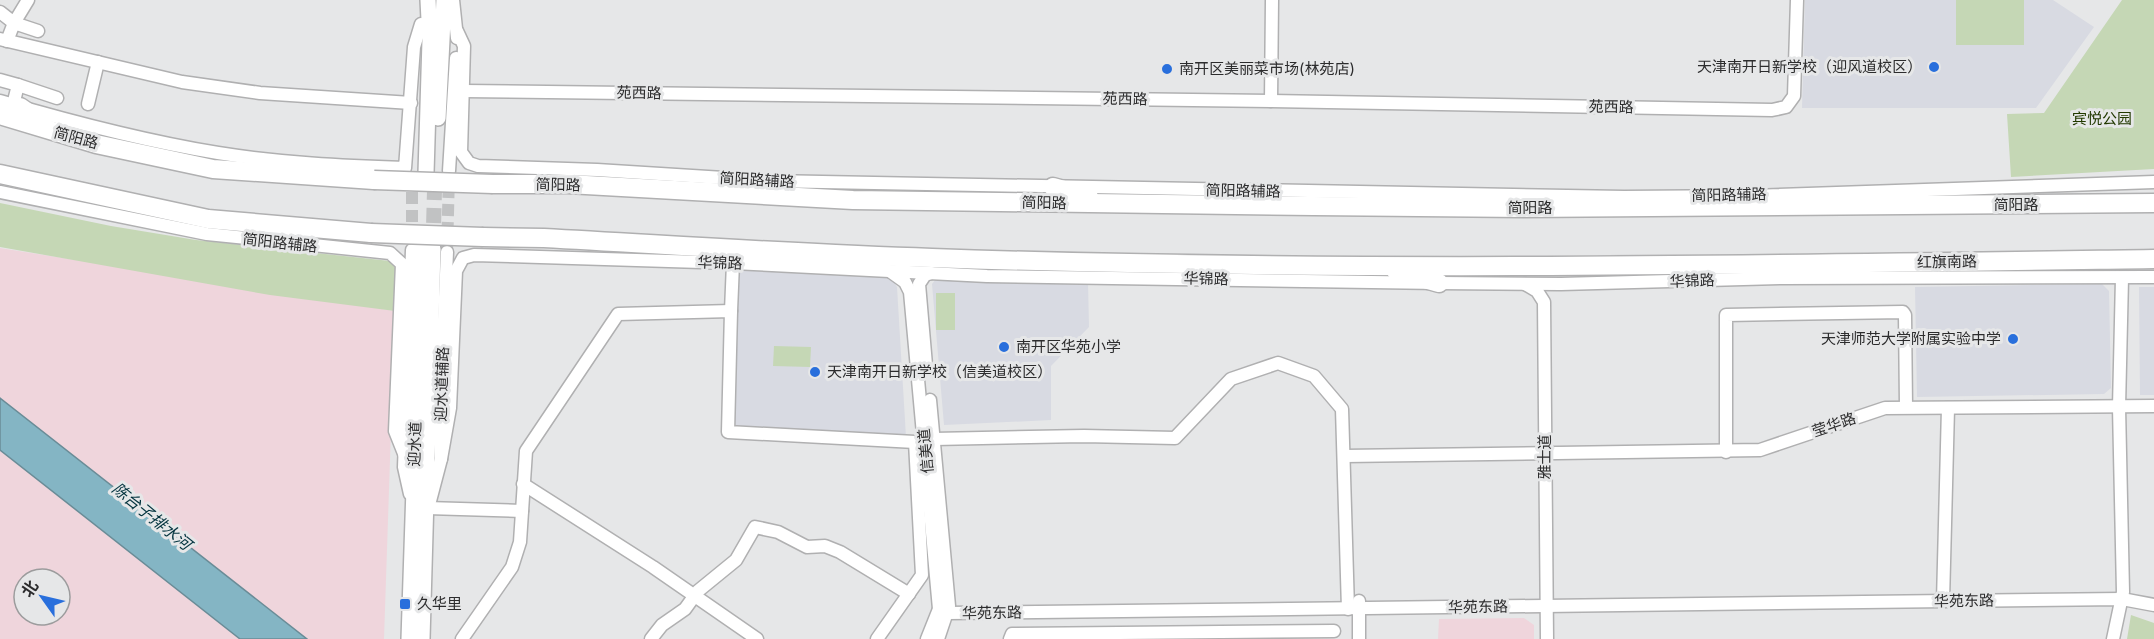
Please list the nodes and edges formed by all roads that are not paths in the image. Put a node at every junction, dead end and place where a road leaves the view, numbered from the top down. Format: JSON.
{"nodes":[{"id":1,"x":28,"y":0,"type":"edge"},
{"id":2,"x":426,"y":0,"type":"edge"},
{"id":3,"x":444,"y":0,"type":"edge"},
{"id":4,"x":453,"y":0,"type":"edge"},
{"id":5,"x":1272,"y":0,"type":"edge"},
{"id":6,"x":1791,"y":0,"type":"edge"},
{"id":7,"x":1797,"y":0,"type":"edge"},
{"id":8,"x":0,"y":12,"type":"edge"},
{"id":9,"x":14,"y":22,"type":"junction"},
{"id":10,"x":421,"y":24,"type":"junction"},
{"id":11,"x":38,"y":31,"type":"dead end"},
{"id":12,"x":457,"y":31,"type":"junction"},
{"id":13,"x":4,"y":40,"type":"edge"},
{"id":14,"x":98,"y":62,"type":"junction"},
{"id":15,"x":0,"y":80,"type":"edge"},
{"id":16,"x":18,"y":85,"type":"junction"},
{"id":17,"x":464,"y":91,"type":"junction"},
{"id":18,"x":57,"y":98,"type":"dead end"},
{"id":19,"x":0,"y":101,"type":"edge"},
{"id":20,"x":1271,"y":101,"type":"junction"},
{"id":21,"x":411,"y":103,"type":"junction"},
{"id":22,"x":88,"y":104,"type":"dead end"},
{"id":23,"x":1786,"y":107,"type":"junction"},
{"id":24,"x":13,"y":112,"type":"edge"},
{"id":25,"x":426,"y":171,"type":"junction"},
{"id":26,"x":0,"y":174,"type":"edge"},
{"id":27,"x":2154,"y":182,"type":"edge"},
{"id":28,"x":1053,"y":187,"type":"junction"},
{"id":29,"x":0,"y":192,"type":"edge"},
{"id":30,"x":1624,"y":197,"type":"junction"},
{"id":31,"x":2154,"y":203,"type":"edge"},
{"id":32,"x":1114,"y":204,"type":"junction"},
{"id":33,"x":1524,"y":208,"type":"junction"},
{"id":34,"x":429,"y":250,"type":"junction"},
{"id":35,"x":2154,"y":259,"type":"edge"},
{"id":36,"x":1070,"y":261,"type":"junction"},
{"id":37,"x":733,"y":263,"type":"junction"},
{"id":38,"x":1374,"y":264,"type":"junction"},
{"id":39,"x":888,"y":271,"type":"junction"},
{"id":40,"x":931,"y":273,"type":"junction"},
{"id":41,"x":987,"y":276,"type":"junction"},
{"id":42,"x":2154,"y":277,"type":"edge"},
{"id":43,"x":2122,"y":278,"type":"junction"},
{"id":44,"x":1439,"y":283,"type":"junction"},
{"id":45,"x":1525,"y":284,"type":"junction"},
{"id":46,"x":1561,"y":284,"type":"junction"},
{"id":47,"x":731,"y":311,"type":"junction"},
{"id":48,"x":2154,"y":406,"type":"edge"},
{"id":49,"x":1905,"y":407,"type":"junction"},
{"id":50,"x":2119,"y":407,"type":"junction"},
{"id":51,"x":1947,"y":408,"type":"junction"},
{"id":52,"x":934,"y":439,"type":"junction"},
{"id":53,"x":1726,"y":452,"type":"junction"},
{"id":54,"x":1547,"y":453,"type":"junction"},
{"id":55,"x":405,"y":456,"type":"junction"},
{"id":56,"x":1345,"y":456,"type":"junction"},
{"id":57,"x":441,"y":459,"type":"junction"},
{"id":58,"x":524,"y":484,"type":"junction"},
{"id":59,"x":422,"y":511,"type":"junction"},
{"id":60,"x":522,"y":511,"type":"junction"},
{"id":61,"x":909,"y":594,"type":"junction"},
{"id":62,"x":695,"y":595,"type":"junction"},
{"id":63,"x":2122,"y":596,"type":"junction"},
{"id":64,"x":2154,"y":596,"type":"edge"},
{"id":65,"x":1943,"y":598,"type":"junction"},
{"id":66,"x":1572,"y":602,"type":"junction"},
{"id":67,"x":1551,"y":604,"type":"junction"},
{"id":68,"x":1354,"y":605,"type":"junction"},
{"id":69,"x":2154,"y":605,"type":"edge"},
{"id":70,"x":1521,"y":606,"type":"junction"},
{"id":71,"x":945,"y":610,"type":"junction"},
{"id":72,"x":962,"y":613,"type":"junction"},
{"id":73,"x":1551,"y":630,"type":"edge"},
{"id":74,"x":1334,"y":631,"type":"dead end"},
{"id":75,"x":940,"y":634,"type":"edge"},
{"id":76,"x":409,"y":639,"type":"edge"},
{"id":77,"x":422,"y":639,"type":"edge"},
{"id":78,"x":462,"y":639,"type":"edge"},
{"id":79,"x":651,"y":639,"type":"edge"},
{"id":80,"x":757,"y":639,"type":"edge"},
{"id":81,"x":878,"y":639,"type":"edge"},
{"id":82,"x":927,"y":639,"type":"edge"},
{"id":83,"x":1010,"y":639,"type":"edge"},
{"id":84,"x":1359,"y":639,"type":"edge"},
{"id":85,"x":1547,"y":639,"type":"edge"},
{"id":86,"x":2113,"y":639,"type":"edge"}],
"edges":[{"from":1,"to":9,"type":"street"},
{"from":2,"to":10,"type":"street"},
{"from":2,"to":25,"type":"main road"},
{"from":3,"to":25,"type":"main road"},
{"from":4,"to":12,"type":"street"},
{"from":5,"to":20,"type":"street"},
{"from":6,"to":23,"type":"street"},
{"from":7,"to":23,"type":"street"},
{"from":8,"to":9,"type":"street"},
{"from":9,"to":11,"type":"street"},
{"from":9,"to":13,"type":"street"},
{"from":10,"to":21,"type":"street"},
{"from":10,"to":25,"type":"street"},
{"from":12,"to":17,"type":"street","name":"简阳路辅路"},
{"from":12,"to":25,"type":"street"},
{"from":13,"to":14,"type":"street"},
{"from":14,"to":21,"type":"street"},
{"from":14,"to":22,"type":"street"},
{"from":15,"to":16,"type":"street"},
{"from":16,"to":18,"type":"street"},
{"from":16,"to":24,"type":"street"},
{"from":17,"to":20,"type":"street","name":"苑西路"},
{"from":17,"to":28,"type":"street","name":"简阳路辅路"},
{"from":19,"to":24,"type":"street"},
{"from":20,"to":23,"type":"street","name":"苑西路"},
{"from":21,"to":25,"type":"street"},
{"from":24,"to":25,"type":"street"},
{"from":24,"to":32,"type":"highway","name":"简阳路","bridge":true},
{"from":26,"to":36,"type":"highway","bridge":true},
{"from":27,"to":30,"type":"street","name":"简阳路辅路"},
{"from":28,"to":30,"type":"street","name":"简阳路辅路"},
{"from":28,"to":32,"type":"highway"},
{"from":29,"to":55,"type":"street","name":"简阳路辅路"},
{"from":30,"to":33,"type":"street"},
{"from":31,"to":33,"type":"highway","name":"简阳路"},
{"from":32,"to":33,"type":"highway","name":"简阳路"},
{"from":34,"to":55,"type":"street"},
{"from":34,"to":57,"type":"street","name":"迎水道辅路"},
{"from":34,"to":59,"type":"main road","name":"迎水道"},
{"from":35,"to":38,"type":"highway","name":"红旗南路"},
{"from":36,"to":38,"type":"highway"},
{"from":36,"to":41,"type":"street"},
{"from":37,"to":39,"type":"street","name":"华锦路"},
{"from":37,"to":47,"type":"street"},
{"from":37,"to":57,"type":"street","name":"华锦路"},
{"from":38,"to":44,"type":"highway"},
{"from":39,"to":40,"type":"street","name":"华锦路"},
{"from":39,"to":71,"type":"street","name":"信美道"},
{"from":40,"to":41,"type":"street","name":"华锦路"},
{"from":40,"to":52,"type":"street","name":"信美道"},
{"from":41,"to":44,"type":"street","name":"华锦路"},
{"from":42,"to":43,"type":"street","name":"华锦路"},
{"from":43,"to":46,"type":"street","name":"华锦路"},
{"from":43,"to":50,"type":"street"},
{"from":44,"to":45,"type":"street","name":"华锦路"},
{"from":45,"to":46,"type":"street","name":"华锦路"},
{"from":45,"to":54,"type":"street","name":"雅士道"},
{"from":46,"to":54,"type":"street","name":"雅士道"},
{"from":47,"to":58,"type":"street"},
{"from":47,"to":61,"type":"street"},
{"from":48,"to":50,"type":"street","name":"莹华路"},
{"from":49,"to":51,"type":"street","name":"莹华路"},
{"from":49,"to":53,"type":"street","name":"莹华路"},
{"from":49,"to":53,"type":"street"},
{"from":50,"to":51,"type":"street","name":"莹华路"},
{"from":50,"to":63,"type":"street"},
{"from":51,"to":65,"type":"street"},
{"from":52,"to":56,"type":"street"},
{"from":52,"to":71,"type":"street","name":"信美道"},
{"from":53,"to":54,"type":"street","name":"莹华路"},
{"from":54,"to":56,"type":"street","name":"莹华路"},
{"from":54,"to":67,"type":"street","name":"雅士道"},
{"from":55,"to":59,"type":"street"},
{"from":56,"to":68,"type":"street"},
{"from":57,"to":59,"type":"street","name":"迎水道辅路"},
{"from":58,"to":60,"type":"street"},
{"from":58,"to":62,"type":"street"},
{"from":59,"to":60,"type":"street"},
{"from":59,"to":76,"type":"main road","name":"迎水道"},
{"from":59,"to":77,"type":"main road","name":"迎水道"},
{"from":60,"to":78,"type":"street"},
{"from":61,"to":62,"type":"street"},
{"from":61,"to":81,"type":"street"},
{"from":62,"to":79,"type":"street"},
{"from":62,"to":80,"type":"street"},
{"from":63,"to":64,"type":"street","name":"华苑东路"},
{"from":63,"to":65,"type":"street","name":"华苑东路"},
{"from":63,"to":69,"type":"street","name":"华苑东路"},
{"from":63,"to":86,"type":"street"},
{"from":65,"to":66,"type":"street","name":"华苑东路"},
{"from":66,"to":67,"type":"street","name":"华苑东路"},
{"from":66,"to":73,"type":"street"},
{"from":67,"to":68,"type":"street","name":"华苑东路"},
{"from":67,"to":70,"type":"street","name":"华苑东路"},
{"from":67,"to":73,"type":"street","name":"雅士道"},
{"from":68,"to":70,"type":"street","name":"华苑东路"},
{"from":68,"to":71,"type":"street","name":"华苑东路"},
{"from":68,"to":72,"type":"street","name":"华苑东路"},
{"from":68,"to":84,"type":"street"},
{"from":70,"to":73,"type":"street"},
{"from":71,"to":72,"type":"street","name":"华苑东路"},
{"from":71,"to":75,"type":"street","name":"信美道"},
{"from":71,"to":82,"type":"street","name":"信美道"},
{"from":72,"to":75,"type":"street"},
{"from":73,"to":85,"type":"street","name":"雅士道"},
{"from":74,"to":83,"type":"street"}]}
